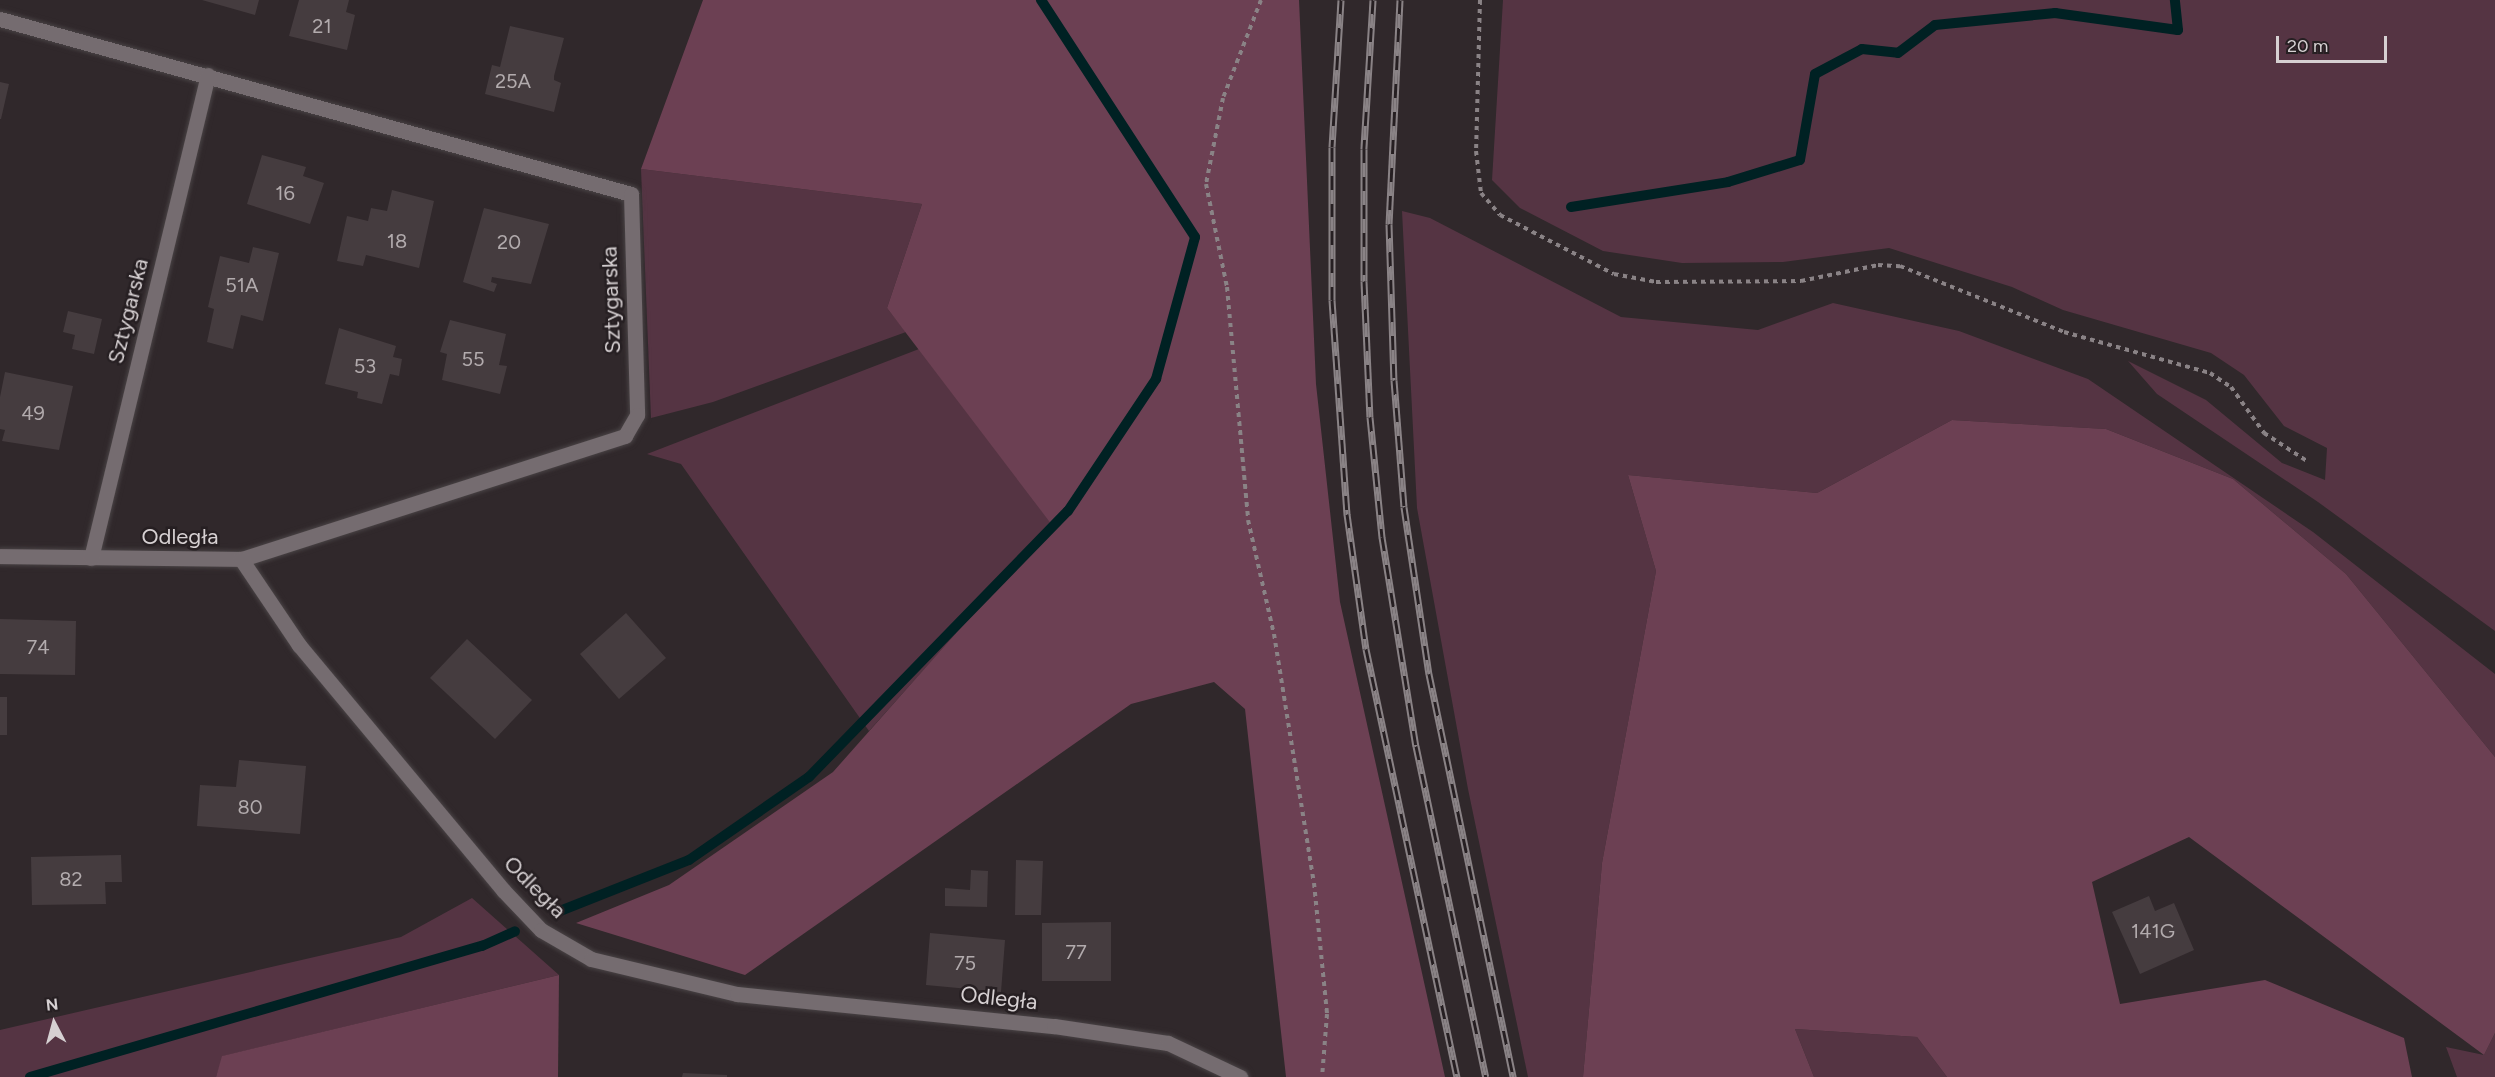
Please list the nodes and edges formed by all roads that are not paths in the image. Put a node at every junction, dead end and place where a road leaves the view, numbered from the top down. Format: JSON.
{"nodes":[{"id":1,"x":0,"y":20,"type":"edge"},
{"id":2,"x":208,"y":75,"type":"junction"},
{"id":3,"x":0,"y":556,"type":"edge"},
{"id":4,"x":92,"y":558,"type":"junction"},
{"id":5,"x":240,"y":559,"type":"junction"},
{"id":6,"x":1240,"y":1077,"type":"edge"}],
"edges":[{"from":1,"to":2,"type":"street","name":"Sztygarska"},
{"from":2,"to":4,"type":"street","name":"Sztygarska"},
{"from":2,"to":5,"type":"street","name":"Sztygarska"},
{"from":3,"to":4,"type":"street","name":"Odległa"},
{"from":4,"to":5,"type":"street","name":"Odległa"},
{"from":5,"to":6,"type":"street","name":"Odległa"}]}
